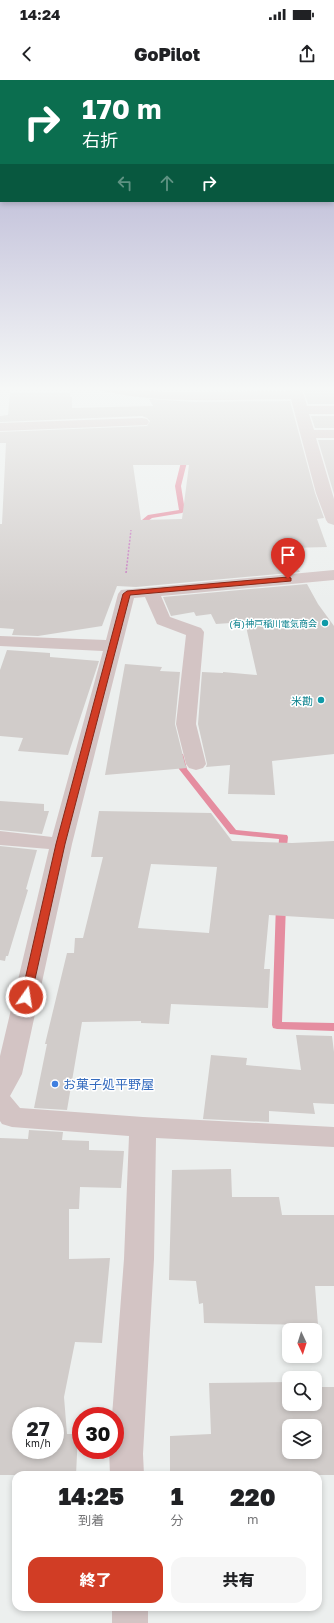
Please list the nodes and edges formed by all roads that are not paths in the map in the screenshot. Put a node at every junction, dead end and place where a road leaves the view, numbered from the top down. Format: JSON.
{"nodes":[{"id":1,"x":315,"y":459,"type":"edge"},
{"id":2,"x":334,"y":520,"type":"edge"},
{"id":3,"x":334,"y":575,"type":"edge"},
{"id":4,"x":150,"y":592,"type":"junction"},
{"id":5,"x":0,"y":641,"type":"edge"},
{"id":6,"x":114,"y":646,"type":"junction"},
{"id":7,"x":196,"y":764,"type":"dead end"},
{"id":8,"x":0,"y":838,"type":"edge"},
{"id":9,"x":61,"y":844,"type":"junction"},
{"id":10,"x":0,"y":1090,"type":"edge"},
{"id":11,"x":0,"y":1102,"type":"edge"},
{"id":12,"x":143,"y":1127,"type":"junction"},
{"id":13,"x":334,"y":1137,"type":"edge"},
{"id":14,"x":127,"y":1471,"type":"edge"},
{"id":15,"x":130,"y":1611,"type":"edge"},
{"id":16,"x":130,"y":1623,"type":"edge"}],
"edges":[{"from":1,"to":2,"type":"street"},
{"from":3,"to":4,"type":"street"},
{"from":4,"to":6,"type":"street"},
{"from":4,"to":7,"type":"street"},
{"from":5,"to":6,"type":"street"},
{"from":6,"to":9,"type":"street"},
{"from":8,"to":9,"type":"street"},
{"from":9,"to":10,"type":"street"},
{"from":11,"to":12,"type":"street"},
{"from":12,"to":13,"type":"street"},
{"from":12,"to":14,"type":"street"},
{"from":15,"to":16,"type":"street"}]}
